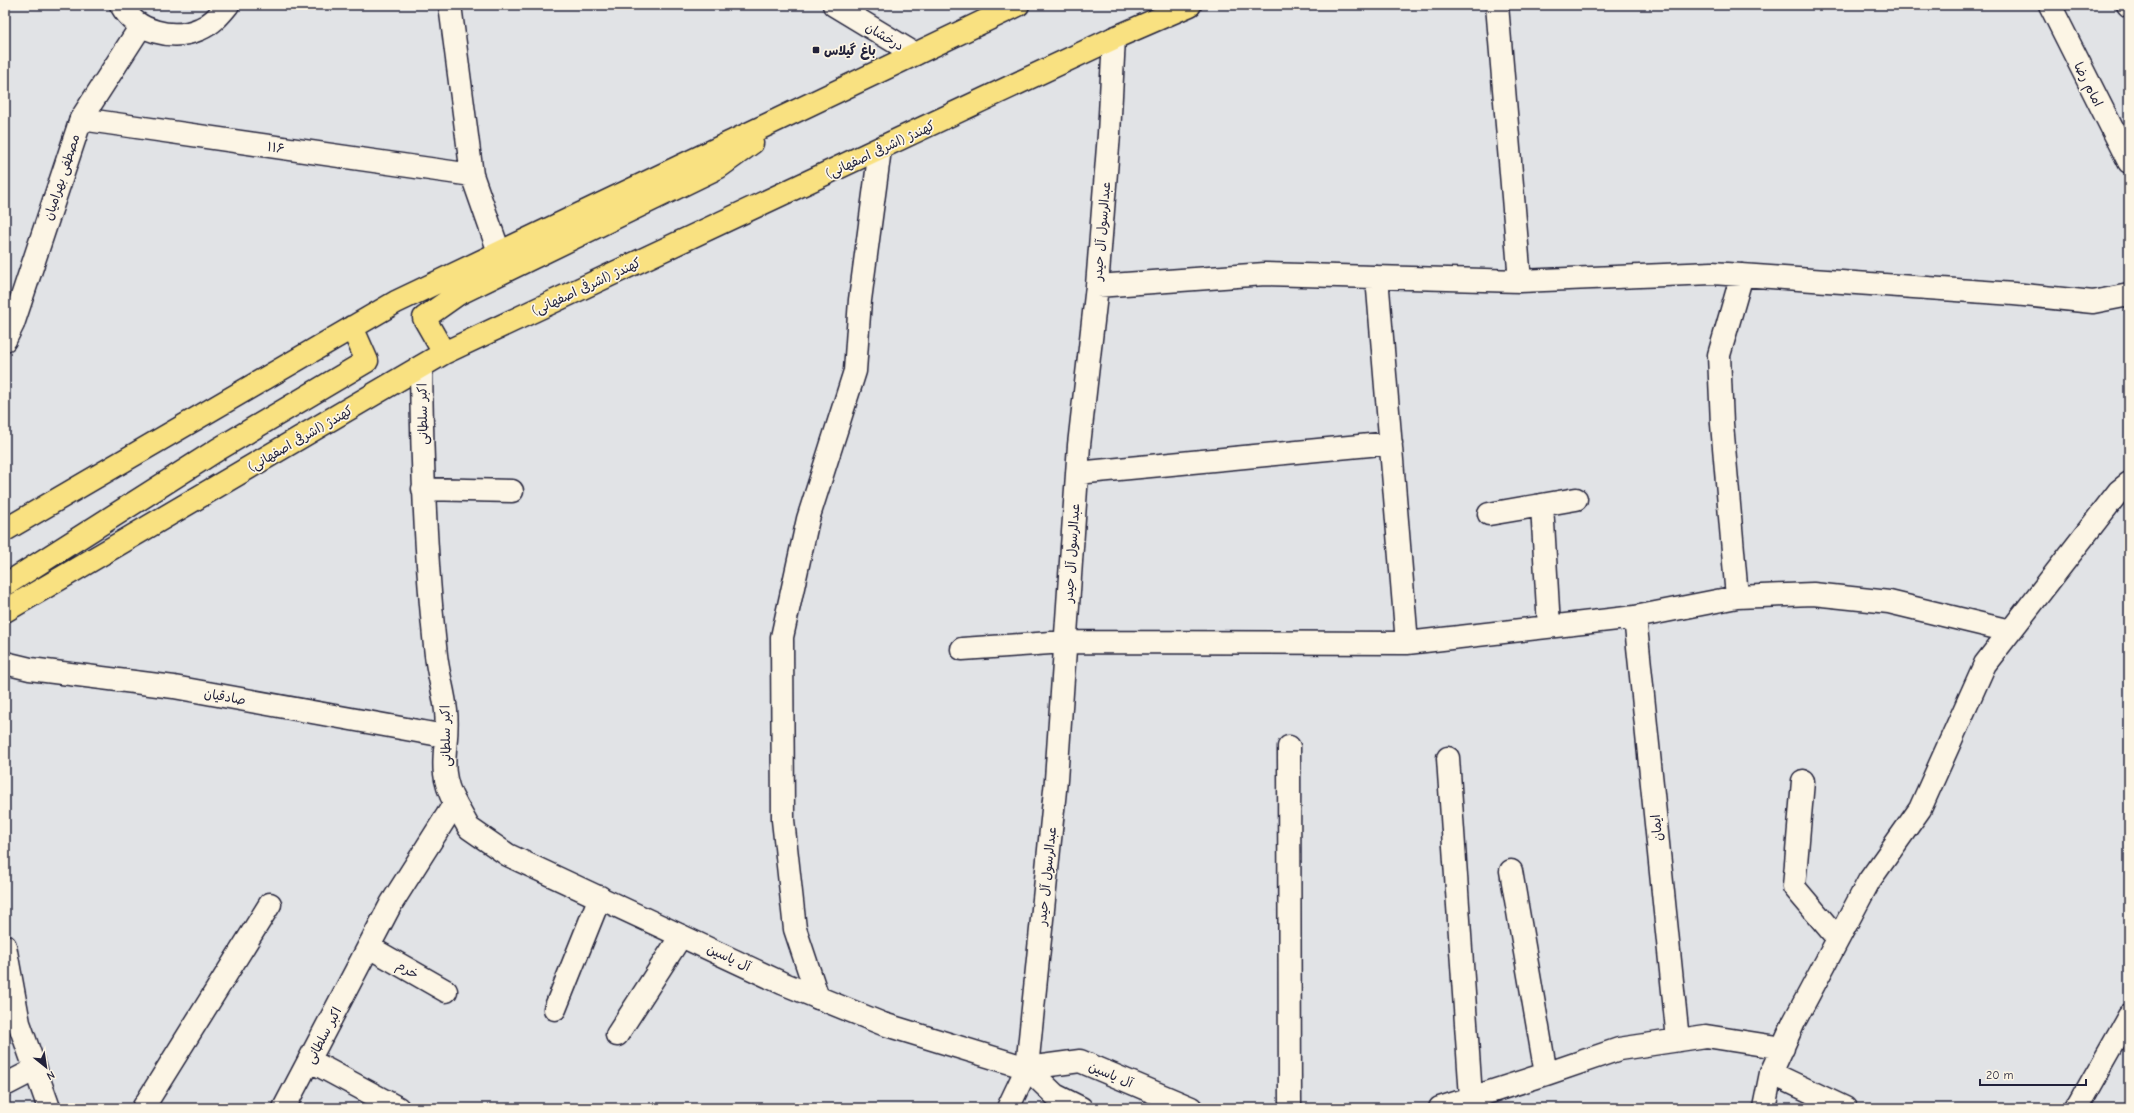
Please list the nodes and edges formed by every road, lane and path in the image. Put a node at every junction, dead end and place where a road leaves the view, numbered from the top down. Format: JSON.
{"nodes":[{"id":1,"x":121,"y":5,"type":"edge"},
{"id":2,"x":228,"y":5,"type":"edge"},
{"id":3,"x":450,"y":5,"type":"edge"},
{"id":4,"x":1018,"y":5,"type":"edge"},
{"id":5,"x":1190,"y":5,"type":"edge"},
{"id":6,"x":1497,"y":5,"type":"edge"},
{"id":7,"x":2050,"y":5,"type":"edge"},
{"id":8,"x":843,"y":7,"type":"edge"},
{"id":9,"x":141,"y":26,"type":"junction"},
{"id":10,"x":1114,"y":38,"type":"junction"},
{"id":11,"x":915,"y":54,"type":"junction"},
{"id":12,"x":802,"y":108,"type":"junction"},
{"id":13,"x":80,"y":119,"type":"junction"},
{"id":14,"x":880,"y":149,"type":"junction"},
{"id":15,"x":2128,"y":158,"type":"edge"},
{"id":16,"x":472,"y":175,"type":"junction"},
{"id":17,"x":499,"y":252,"type":"junction"},
{"id":18,"x":1742,"y":275,"type":"junction"},
{"id":19,"x":1377,"y":277,"type":"junction"},
{"id":20,"x":1520,"y":281,"type":"junction"},
{"id":21,"x":1096,"y":286,"type":"junction"},
{"id":22,"x":2129,"y":295,"type":"edge"},
{"id":23,"x":352,"y":327,"type":"junction"},
{"id":24,"x":5,"y":340,"type":"edge"},
{"id":25,"x":444,"y":352,"type":"junction"},
{"id":26,"x":421,"y":367,"type":"junction"},
{"id":27,"x":1391,"y":443,"type":"junction"},
{"id":28,"x":1077,"y":473,"type":"junction"},
{"id":29,"x":2129,"y":483,"type":"edge"},
{"id":30,"x":423,"y":489,"type":"junction"},
{"id":31,"x":512,"y":491,"type":"dead end"},
{"id":32,"x":1576,"y":499,"type":"dead end"},
{"id":33,"x":1542,"y":505,"type":"junction"},
{"id":34,"x":1489,"y":514,"type":"dead end"},
{"id":35,"x":5,"y":530,"type":"edge"},
{"id":36,"x":5,"y":584,"type":"edge"},
{"id":37,"x":1737,"y":597,"type":"junction"},
{"id":38,"x":5,"y":611,"type":"edge"},
{"id":39,"x":1635,"y":617,"type":"junction"},
{"id":40,"x":1549,"y":627,"type":"junction"},
{"id":41,"x":2010,"y":631,"type":"junction"},
{"id":42,"x":1065,"y":642,"type":"junction"},
{"id":43,"x":1407,"y":643,"type":"junction"},
{"id":44,"x":962,"y":649,"type":"dead end"},
{"id":45,"x":5,"y":663,"type":"edge"},
{"id":46,"x":445,"y":736,"type":"junction"},
{"id":47,"x":1289,"y":747,"type":"dead end"},
{"id":48,"x":1448,"y":758,"type":"dead end"},
{"id":49,"x":1803,"y":781,"type":"dead end"},
{"id":50,"x":455,"y":803,"type":"junction"},
{"id":51,"x":1511,"y":871,"type":"dead end"},
{"id":52,"x":600,"y":897,"type":"junction"},
{"id":53,"x":270,"y":904,"type":"dead end"},
{"id":54,"x":681,"y":936,"type":"junction"},
{"id":55,"x":1838,"y":939,"type":"junction"},
{"id":56,"x":5,"y":946,"type":"edge"},
{"id":57,"x":369,"y":947,"type":"junction"},
{"id":58,"x":446,"y":991,"type":"dead end"},
{"id":59,"x":818,"y":998,"type":"junction"},
{"id":60,"x":555,"y":1009,"type":"dead end"},
{"id":61,"x":2129,"y":1016,"type":"edge"},
{"id":62,"x":617,"y":1035,"type":"dead end"},
{"id":63,"x":1678,"y":1040,"type":"junction"},
{"id":64,"x":1783,"y":1048,"type":"junction"},
{"id":65,"x":309,"y":1060,"type":"junction"},
{"id":66,"x":1028,"y":1068,"type":"junction"},
{"id":67,"x":36,"y":1069,"type":"junction"},
{"id":68,"x":1546,"y":1074,"type":"junction"},
{"id":69,"x":1771,"y":1074,"type":"junction"},
{"id":70,"x":5,"y":1085,"type":"edge"},
{"id":71,"x":1471,"y":1097,"type":"junction"},
{"id":72,"x":50,"y":1108,"type":"edge"},
{"id":73,"x":143,"y":1108,"type":"edge"},
{"id":74,"x":284,"y":1108,"type":"edge"},
{"id":75,"x":398,"y":1108,"type":"edge"},
{"id":76,"x":1008,"y":1108,"type":"edge"},
{"id":77,"x":1081,"y":1108,"type":"edge"},
{"id":78,"x":1191,"y":1108,"type":"edge"},
{"id":79,"x":1290,"y":1108,"type":"edge"},
{"id":80,"x":1440,"y":1108,"type":"edge"},
{"id":81,"x":1764,"y":1108,"type":"edge"},
{"id":82,"x":1845,"y":1108,"type":"edge"},
{"id":83,"x":2077,"y":1108,"type":"edge"}],
"edges":[{"from":1,"to":9,"type":"street"},
{"from":2,"to":9,"type":"street"},
{"from":3,"to":16,"type":"street"},
{"from":4,"to":11,"type":"main road"},
{"from":5,"to":10,"type":"main road","name":"کهندژ (اشرفی اصفهانی)"},
{"from":6,"to":20,"type":"street"},
{"from":7,"to":15,"type":"street","name":"امام رضا"},
{"from":8,"to":11,"type":"street","name":"درخشان"},
{"from":9,"to":13,"type":"street","name":"مصطفی بهرامیان"},
{"from":10,"to":14,"type":"main road","name":"کهندژ (اشرفی اصفهانی)"},
{"from":10,"to":21,"type":"street","name":"عبدالرسول آل حیدر"},
{"from":11,"to":12,"type":"main road"},
{"from":12,"to":17,"type":"main road"},
{"from":12,"to":25,"type":"main road"},
{"from":13,"to":16,"type":"street","name":"۱۱۶"},
{"from":13,"to":24,"type":"street","name":"مصطفی بهرامیان"},
{"from":14,"to":25,"type":"main road","name":"کهندژ (اشرفی اصفهانی)"},
{"from":14,"to":59,"type":"street"},
{"from":16,"to":17,"type":"street"},
{"from":17,"to":23,"type":"main road"},
{"from":18,"to":20,"type":"street"},
{"from":18,"to":22,"type":"street"},
{"from":18,"to":37,"type":"street"},
{"from":19,"to":20,"type":"street"},
{"from":19,"to":21,"type":"street"},
{"from":19,"to":27,"type":"street"},
{"from":21,"to":28,"type":"street","name":"عبدالرسول آل حیدر"},
{"from":23,"to":35,"type":"main road"},
{"from":23,"to":36,"type":"main road"},
{"from":25,"to":26,"type":"main road","name":"کهندژ (اشرفی اصفهانی)"},
{"from":26,"to":30,"type":"street","name":"اکبر سلطانی"},
{"from":26,"to":38,"type":"main road","name":"کهندژ (اشرفی اصفهانی)"},
{"from":27,"to":28,"type":"street"},
{"from":27,"to":43,"type":"street"},
{"from":28,"to":42,"type":"street","name":"عبدالرسول آل حیدر"},
{"from":29,"to":41,"type":"street"},
{"from":30,"to":31,"type":"street"},
{"from":30,"to":46,"type":"street","name":"اکبر سلطانی"},
{"from":32,"to":33,"type":"street"},
{"from":33,"to":34,"type":"street"},
{"from":33,"to":40,"type":"street"},
{"from":37,"to":39,"type":"street"},
{"from":37,"to":41,"type":"street"},
{"from":39,"to":40,"type":"street"},
{"from":39,"to":63,"type":"street","name":"ایمان"},
{"from":40,"to":43,"type":"street"},
{"from":41,"to":55,"type":"street"},
{"from":42,"to":43,"type":"street"},
{"from":42,"to":44,"type":"street"},
{"from":42,"to":66,"type":"street","name":"عبدالرسول آل حیدر"},
{"from":45,"to":46,"type":"street","name":"صادقیان"},
{"from":46,"to":50,"type":"street","name":"اکبر سلطانی"},
{"from":47,"to":79,"type":"street"},
{"from":48,"to":71,"type":"street"},
{"from":49,"to":55,"type":"street"},
{"from":50,"to":52,"type":"street","name":"آل یاسین"},
{"from":50,"to":57,"type":"street","name":"اکبر سلطانی"},
{"from":51,"to":68,"type":"street"},
{"from":52,"to":54,"type":"street","name":"آل یاسین"},
{"from":52,"to":60,"type":"street"},
{"from":53,"to":73,"type":"street"},
{"from":54,"to":59,"type":"street","name":"آل یاسین"},
{"from":54,"to":62,"type":"street"},
{"from":55,"to":64,"type":"street"},
{"from":56,"to":67,"type":"street"},
{"from":57,"to":58,"type":"street","name":"خرم"},
{"from":57,"to":65,"type":"street","name":"اکبر سلطانی"},
{"from":59,"to":66,"type":"street","name":"آل یاسین"},
{"from":61,"to":83,"type":"street"},
{"from":63,"to":64,"type":"street"},
{"from":63,"to":68,"type":"street"},
{"from":64,"to":69,"type":"street"},
{"from":65,"to":74,"type":"street","name":"اکبر سلطانی"},
{"from":65,"to":75,"type":"street"},
{"from":66,"to":76,"type":"street"},
{"from":66,"to":77,"type":"street","name":"آل یاسین"},
{"from":66,"to":78,"type":"street","name":"آل یاسین"},
{"from":67,"to":70,"type":"street"},
{"from":67,"to":72,"type":"street"},
{"from":68,"to":71,"type":"street"},
{"from":69,"to":81,"type":"street"},
{"from":69,"to":82,"type":"street"},
{"from":71,"to":80,"type":"street"}]}
